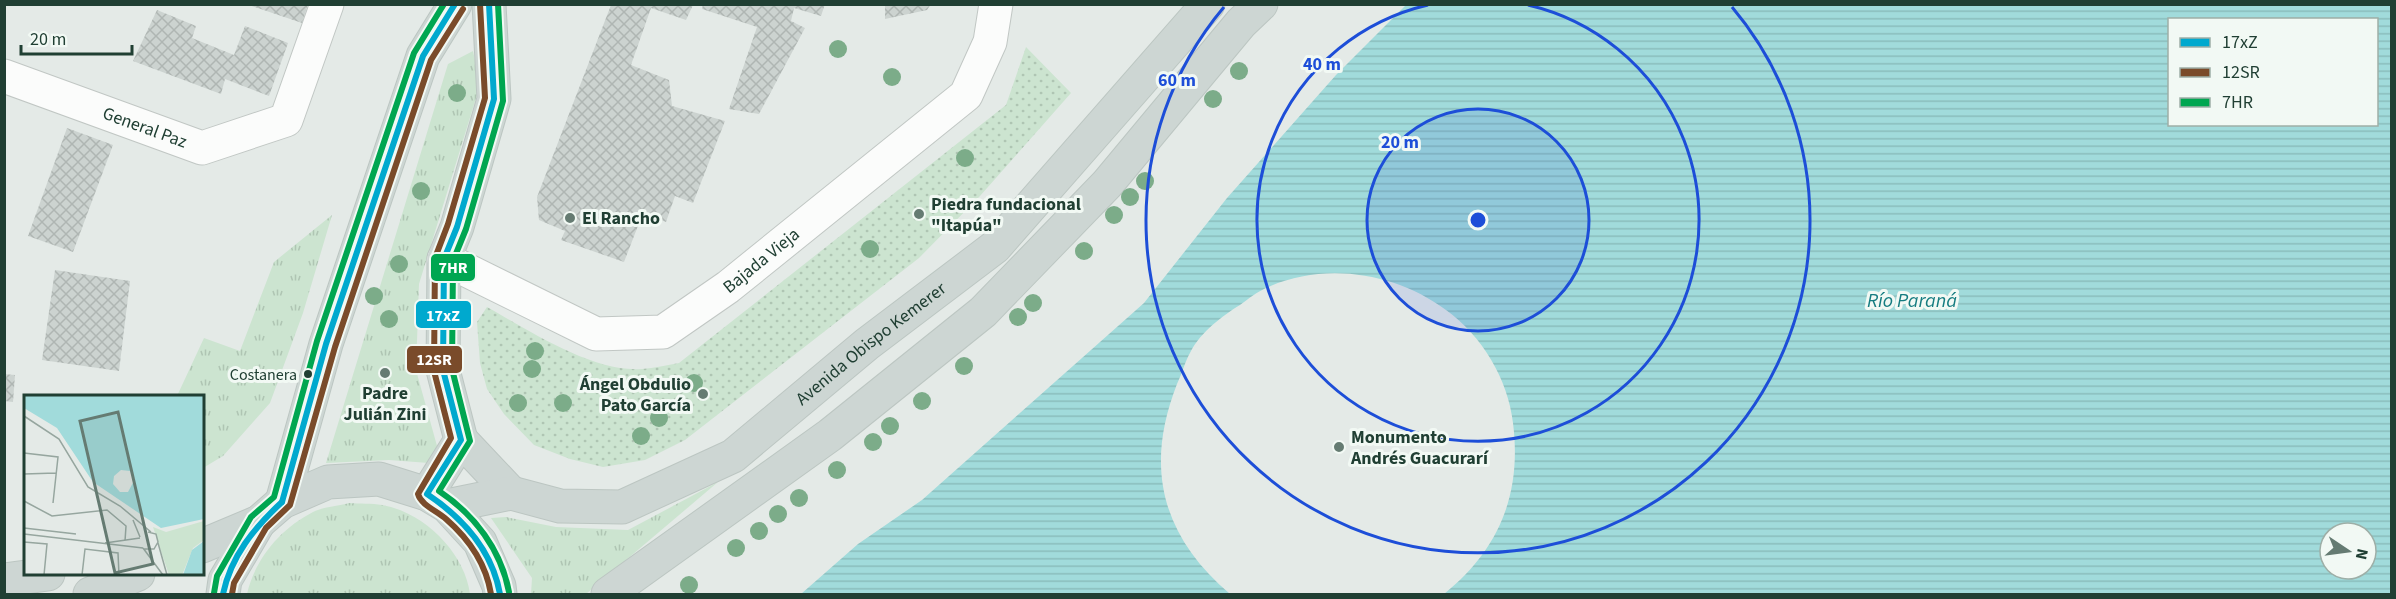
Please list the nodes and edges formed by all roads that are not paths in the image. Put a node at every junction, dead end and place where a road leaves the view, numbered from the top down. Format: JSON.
{"nodes":[{"id":1,"x":327,"y":4,"type":"edge"},
{"id":2,"x":455,"y":4,"type":"edge"},
{"id":3,"x":489,"y":4,"type":"edge"},
{"id":4,"x":996,"y":4,"type":"edge"},
{"id":5,"x":1208,"y":4,"type":"edge"},
{"id":6,"x":1261,"y":4,"type":"edge"},
{"id":7,"x":4,"y":76,"type":"edge"},
{"id":8,"x":444,"y":258,"type":"junction"},
{"id":9,"x":461,"y":440,"type":"junction"},
{"id":10,"x":511,"y":493,"type":"junction"},
{"id":11,"x":437,"y":500,"type":"junction"},
{"id":12,"x":270,"y":512,"type":"junction"},
{"id":13,"x":204,"y":545,"type":"edge"},
{"id":14,"x":35,"y":575,"type":"edge"},
{"id":15,"x":133,"y":575,"type":"edge"},
{"id":16,"x":4,"y":580,"type":"edge"},
{"id":17,"x":90,"y":594,"type":"edge"},
{"id":18,"x":223,"y":594,"type":"edge"},
{"id":19,"x":500,"y":594,"type":"edge"},
{"id":20,"x":608,"y":594,"type":"edge"}],
"edges":[{"from":1,"to":7,"type":"street","name":"General Paz"},
{"from":2,"to":12,"type":"main road"},
{"from":3,"to":8,"type":"main road"},
{"from":4,"to":8,"type":"street","name":"Bajada Vieja"},
{"from":5,"to":10,"type":"main road","name":"Avenida Obispo Kemerer"},
{"from":6,"to":20,"type":"main road"},
{"from":8,"to":9,"type":"main road"},
{"from":9,"to":10,"type":"main road"},
{"from":9,"to":11,"type":"main road"},
{"from":10,"to":11,"type":"main road","name":"Avenida Obispo Kemerer"},
{"from":11,"to":12,"type":"main road","name":"Avenida Obispo Kemerer"},
{"from":11,"to":19,"type":"main road"},
{"from":12,"to":13,"type":"main road","name":"Avenida Obispo Kemerer"},
{"from":12,"to":18,"type":"main road"},
{"from":14,"to":16,"type":"main road"},
{"from":15,"to":17,"type":"main road"}]}
